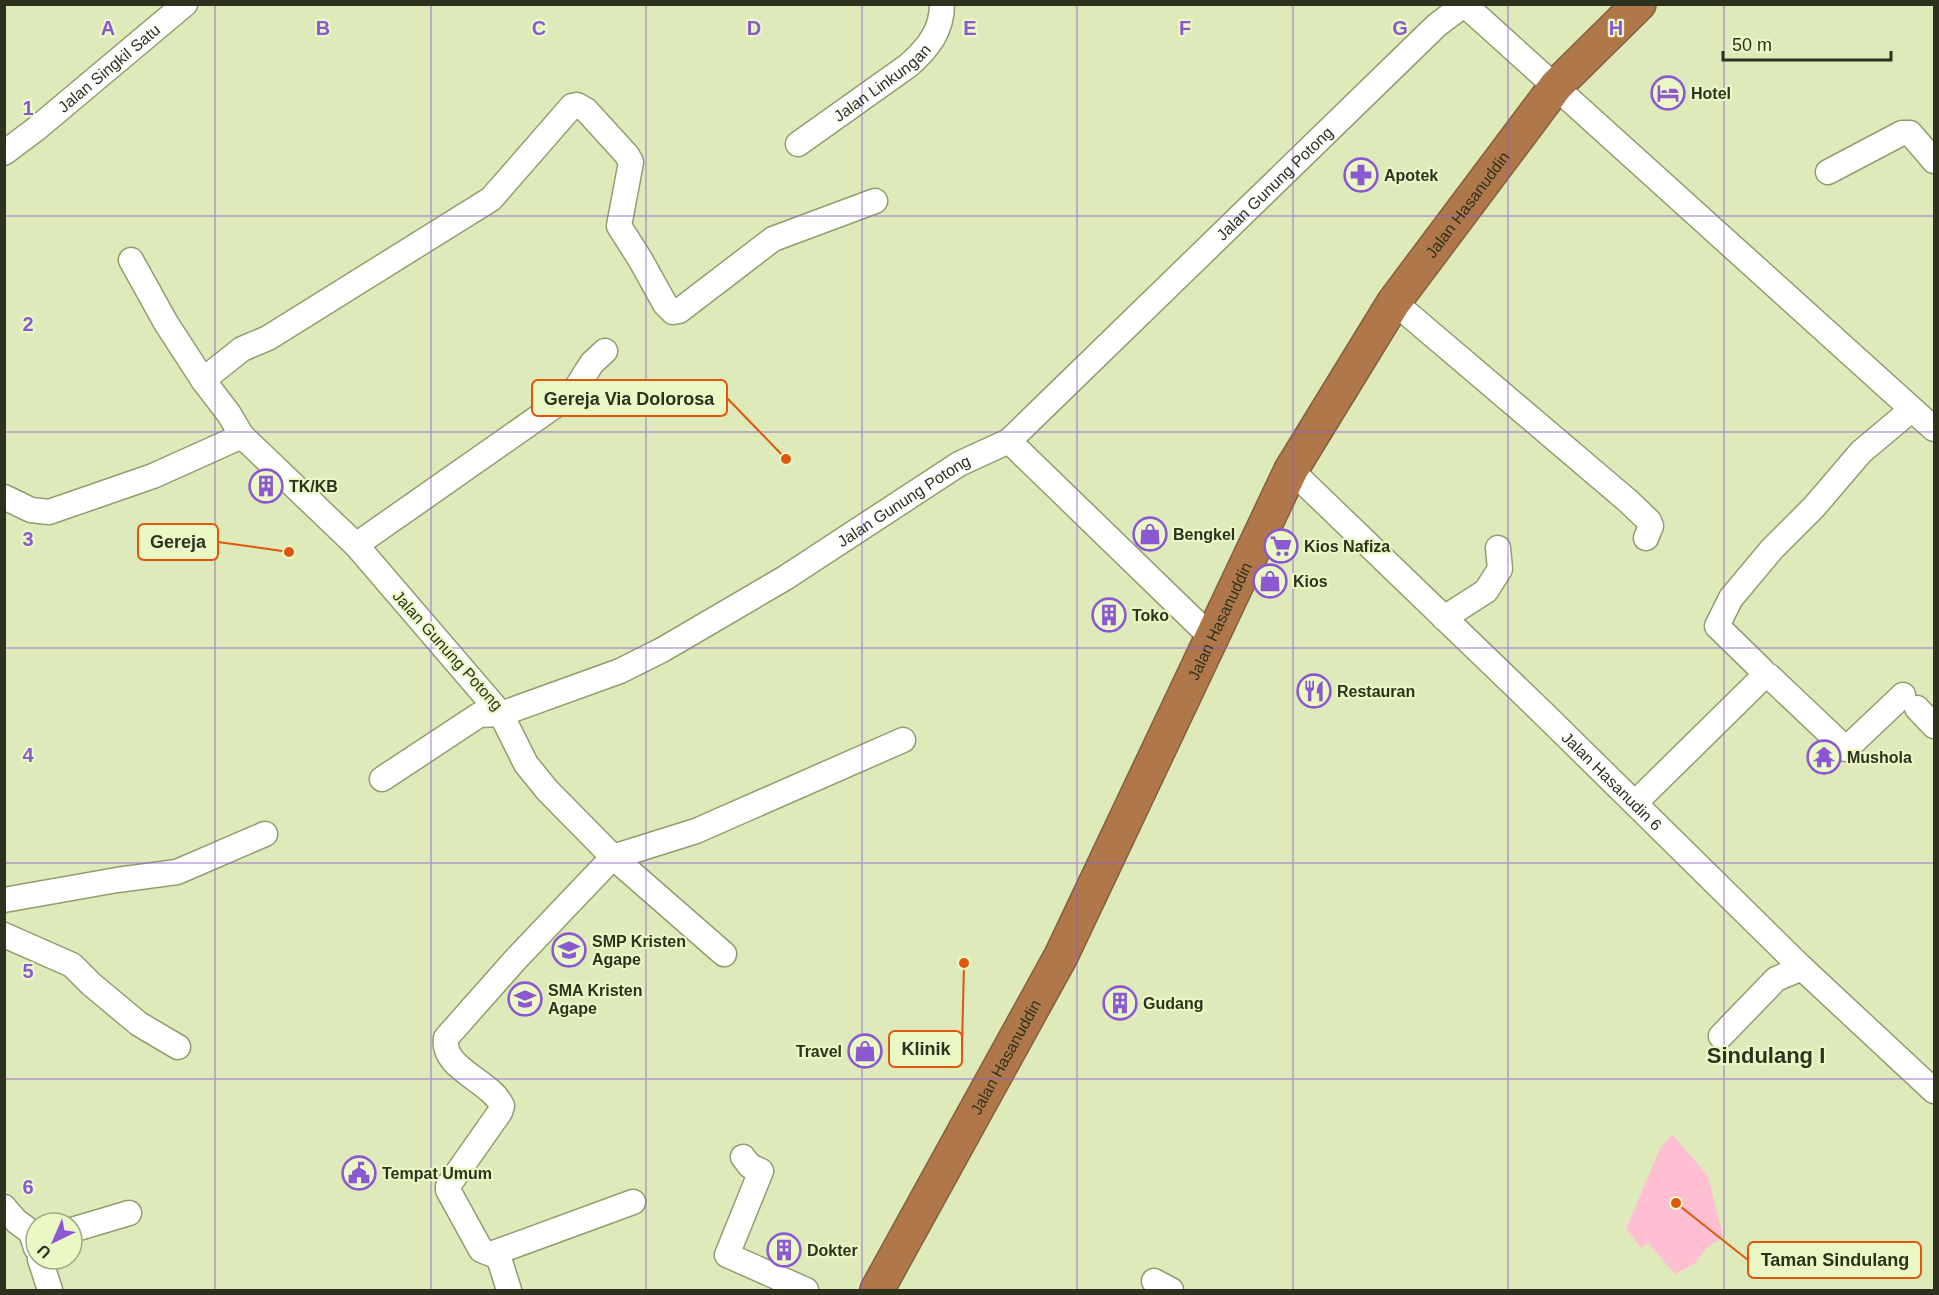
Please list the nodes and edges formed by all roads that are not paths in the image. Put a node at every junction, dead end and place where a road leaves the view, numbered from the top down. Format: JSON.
{"nodes":[{"id":1,"x":185,"y":4,"type":"edge"},
{"id":2,"x":942,"y":4,"type":"edge"},
{"id":3,"x":1639,"y":4,"type":"edge"},
{"id":4,"x":1465,"y":5,"type":"edge"},
{"id":5,"x":1556,"y":86,"type":"junction"},
{"id":6,"x":798,"y":144,"type":"dead end"},
{"id":7,"x":4,"y":153,"type":"edge"},
{"id":8,"x":1935,"y":161,"type":"edge"},
{"id":9,"x":1828,"y":172,"type":"dead end"},
{"id":10,"x":875,"y":201,"type":"dead end"},
{"id":11,"x":131,"y":260,"type":"dead end"},
{"id":12,"x":1394,"y":302,"type":"junction"},
{"id":13,"x":605,"y":351,"type":"dead end"},
{"id":14,"x":203,"y":380,"type":"junction"},
{"id":15,"x":1911,"y":410,"type":"junction"},
{"id":16,"x":1935,"y":429,"type":"edge"},
{"id":17,"x":242,"y":436,"type":"junction"},
{"id":18,"x":1009,"y":441,"type":"junction"},
{"id":19,"x":1290,"y":470,"type":"junction"},
{"id":20,"x":4,"y":496,"type":"edge"},
{"id":21,"x":1646,"y":538,"type":"dead end"},
{"id":22,"x":356,"y":545,"type":"junction"},
{"id":23,"x":1498,"y":548,"type":"dead end"},
{"id":24,"x":1444,"y":618,"type":"junction"},
{"id":25,"x":1211,"y":637,"type":"junction"},
{"id":26,"x":1762,"y":674,"type":"junction"},
{"id":27,"x":501,"y":714,"type":"junction"},
{"id":28,"x":1935,"y":726,"type":"edge"},
{"id":29,"x":903,"y":740,"type":"dead end"},
{"id":30,"x":382,"y":778,"type":"dead end"},
{"id":31,"x":1635,"y":803,"type":"junction"},
{"id":32,"x":265,"y":834,"type":"dead end"},
{"id":33,"x":613,"y":856,"type":"junction"},
{"id":34,"x":4,"y":900,"type":"edge"},
{"id":35,"x":4,"y":935,"type":"edge"},
{"id":36,"x":724,"y":954,"type":"dead end"},
{"id":37,"x":1802,"y":968,"type":"junction"},
{"id":38,"x":1721,"y":1036,"type":"dead end"},
{"id":39,"x":178,"y":1047,"type":"dead end"},
{"id":40,"x":1935,"y":1091,"type":"edge"},
{"id":41,"x":743,"y":1157,"type":"dead end"},
{"id":42,"x":633,"y":1202,"type":"dead end"},
{"id":43,"x":4,"y":1208,"type":"edge"},
{"id":44,"x":129,"y":1213,"type":"dead end"},
{"id":45,"x":84,"y":1226,"type":"edge"},
{"id":46,"x":24,"y":1229,"type":"edge"},
{"id":47,"x":497,"y":1252,"type":"junction"},
{"id":48,"x":44,"y":1271,"type":"edge"},
{"id":49,"x":50,"y":1290,"type":"edge"},
{"id":50,"x":509,"y":1290,"type":"edge"},
{"id":51,"x":806,"y":1290,"type":"edge"},
{"id":52,"x":878,"y":1290,"type":"edge"}],
"edges":[{"from":1,"to":7,"type":"street","name":"Jalan Singkil Satu"},
{"from":2,"to":6,"type":"street","name":"Jalan Linkungan"},
{"from":3,"to":5,"type":"highway","name":"Jalan Hasanuddin"},
{"from":4,"to":5,"type":"street"},
{"from":4,"to":18,"type":"street","name":"Jalan Gunung Potong"},
{"from":5,"to":12,"type":"highway","name":"Jalan Hasanuddin"},
{"from":5,"to":15,"type":"street"},
{"from":8,"to":9,"type":"street"},
{"from":10,"to":14,"type":"street"},
{"from":11,"to":14,"type":"street","name":"Jalan Gunung Potong"},
{"from":12,"to":19,"type":"highway","name":"Jalan Hasanuddin"},
{"from":12,"to":21,"type":"street"},
{"from":13,"to":22,"type":"street"},
{"from":14,"to":17,"type":"street","name":"Jalan Gunung Potong"},
{"from":15,"to":16,"type":"street"},
{"from":15,"to":26,"type":"street"},
{"from":17,"to":20,"type":"street"},
{"from":17,"to":22,"type":"street","name":"Jalan Gunung Potong"},
{"from":18,"to":25,"type":"street"},
{"from":18,"to":27,"type":"street","name":"Jalan Gunung Potong"},
{"from":19,"to":24,"type":"street","name":"Jalan Hasanudin 6"},
{"from":19,"to":25,"type":"highway","name":"Jalan Hasanuddin"},
{"from":22,"to":27,"type":"street","name":"Jalan Gunung Potong"},
{"from":23,"to":24,"type":"street"},
{"from":24,"to":31,"type":"street","name":"Jalan Hasanudin 6"},
{"from":25,"to":52,"type":"highway","name":"Jalan Hasanuddin"},
{"from":26,"to":28,"type":"street"},
{"from":26,"to":31,"type":"street"},
{"from":27,"to":30,"type":"street"},
{"from":27,"to":33,"type":"street"},
{"from":29,"to":33,"type":"street"},
{"from":31,"to":37,"type":"street","name":"Jalan Hasanudin 6"},
{"from":32,"to":34,"type":"street"},
{"from":33,"to":36,"type":"street"},
{"from":33,"to":47,"type":"street"},
{"from":35,"to":39,"type":"street"},
{"from":37,"to":38,"type":"street"},
{"from":37,"to":40,"type":"street","name":"Jalan Hasanudin 6"},
{"from":41,"to":51,"type":"street"},
{"from":42,"to":47,"type":"street"},
{"from":43,"to":46,"type":"street"},
{"from":44,"to":45,"type":"street"},
{"from":47,"to":50,"type":"street"},
{"from":48,"to":49,"type":"street"}]}
